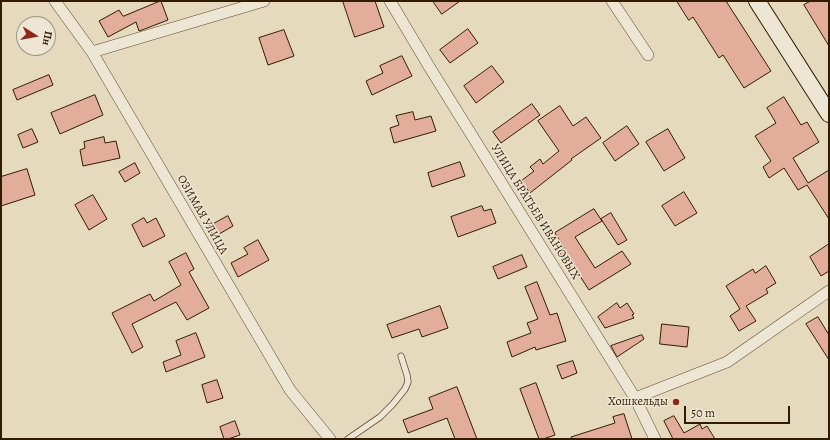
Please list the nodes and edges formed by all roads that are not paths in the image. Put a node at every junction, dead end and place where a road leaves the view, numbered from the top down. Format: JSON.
{"nodes":[{"id":1,"x":55,"y":1,"type":"edge"},
{"id":2,"x":264,"y":1,"type":"edge"},
{"id":3,"x":390,"y":1,"type":"edge"},
{"id":4,"x":612,"y":1,"type":"edge"},
{"id":5,"x":757,"y":1,"type":"edge"},
{"id":6,"x":92,"y":52,"type":"junction"},
{"id":7,"x":648,"y":55,"type":"dead end"},
{"id":8,"x":829,"y":114,"type":"edge"},
{"id":9,"x":829,"y":291,"type":"edge"},
{"id":10,"x":401,"y":356,"type":"dead end"},
{"id":11,"x":635,"y":398,"type":"junction"},
{"id":12,"x":330,"y":439,"type":"edge"},
{"id":13,"x":348,"y":439,"type":"edge"},
{"id":14,"x":655,"y":439,"type":"edge"}],
"edges":[{"from":1,"to":6,"type":"street","name":"ОЗИМАЯ УЛИЦА"},
{"from":2,"to":6,"type":"street"},
{"from":3,"to":11,"type":"street","name":"УЛИЦА БРАТЬЕВ ИВАНОВЫХ"},
{"from":4,"to":7,"type":"street"},
{"from":5,"to":8,"type":"main road"},
{"from":6,"to":12,"type":"street","name":"ОЗИМАЯ УЛИЦА"},
{"from":9,"to":11,"type":"street"},
{"from":10,"to":13,"type":"lane"},
{"from":11,"to":14,"type":"street","name":"УЛИЦА БРАТЬЕВ ИВАНОВЫХ"}]}
